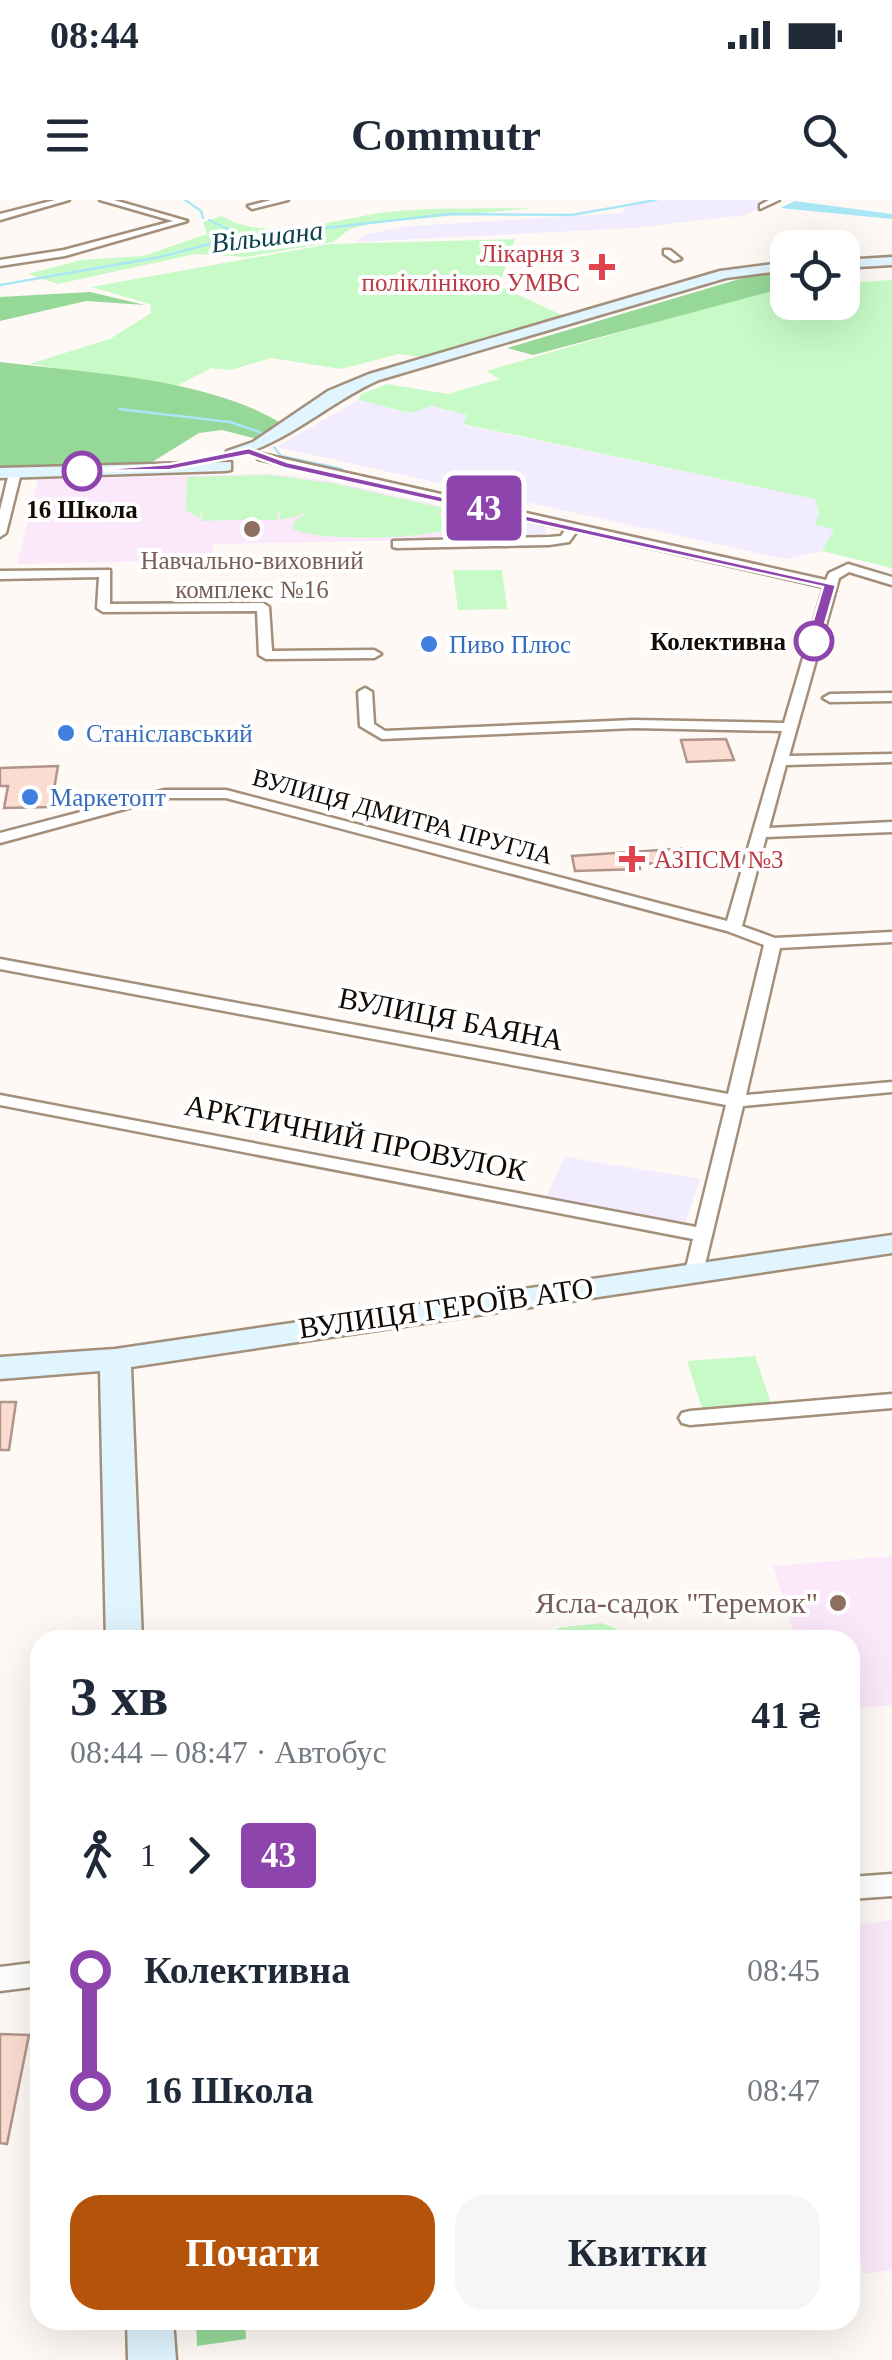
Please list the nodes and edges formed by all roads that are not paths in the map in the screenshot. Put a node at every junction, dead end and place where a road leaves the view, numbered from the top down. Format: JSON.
{"nodes":[{"id":1,"x":65,"y":200,"type":"edge"},
{"id":2,"x":104,"y":200,"type":"edge"},
{"id":3,"x":284,"y":200,"type":"edge"},
{"id":4,"x":774,"y":200,"type":"edge"},
{"id":5,"x":252,"y":206,"type":"dead end"},
{"id":6,"x":763,"y":207,"type":"dead end"},
{"id":7,"x":0,"y":217,"type":"edge"},
{"id":8,"x":667,"y":252,"type":"dead end"},
{"id":9,"x":678,"y":259,"type":"dead end"},
{"id":10,"x":892,"y":261,"type":"edge"},
{"id":11,"x":0,"y":263,"type":"edge"},
{"id":12,"x":860,"y":263,"type":"edge"},
{"id":13,"x":770,"y":268,"type":"edge"},
{"id":14,"x":258,"y":455,"type":"junction"},
{"id":15,"x":7,"y":473,"type":"edge"},
{"id":16,"x":573,"y":528,"type":"junction"},
{"id":17,"x":0,"y":533,"type":"edge"},
{"id":18,"x":397,"y":544,"type":"dead end"},
{"id":19,"x":0,"y":575,"type":"edge"},
{"id":20,"x":892,"y":581,"type":"edge"},
{"id":21,"x":830,"y":585,"type":"junction"},
{"id":22,"x":374,"y":654,"type":"dead end"},
{"id":23,"x":365,"y":692,"type":"dead end"},
{"id":24,"x":892,"y":697,"type":"edge"},
{"id":25,"x":830,"y":698,"type":"dead end"},
{"id":26,"x":790,"y":727,"type":"junction"},
{"id":27,"x":892,"y":758,"type":"edge"},
{"id":28,"x":780,"y":761,"type":"junction"},
{"id":29,"x":892,"y":827,"type":"edge"},
{"id":30,"x":760,"y":832,"type":"junction"},
{"id":31,"x":0,"y":838,"type":"edge"},
{"id":32,"x":733,"y":928,"type":"junction"},
{"id":33,"x":892,"y":937,"type":"edge"},
{"id":34,"x":773,"y":943,"type":"junction"},
{"id":35,"x":0,"y":964,"type":"edge"},
{"id":36,"x":892,"y":1088,"type":"edge"},
{"id":37,"x":0,"y":1100,"type":"edge"},
{"id":38,"x":735,"y":1101,"type":"junction"},
{"id":39,"x":701,"y":1234,"type":"junction"},
{"id":40,"x":892,"y":1244,"type":"edge"},
{"id":41,"x":694,"y":1272,"type":"junction"},
{"id":42,"x":115,"y":1359,"type":"junction"},
{"id":43,"x":0,"y":1368,"type":"edge"},
{"id":44,"x":892,"y":1401,"type":"edge"},
{"id":45,"x":690,"y":1418,"type":"dead end"},
{"id":46,"x":124,"y":1630,"type":"edge"},
{"id":47,"x":892,"y":1885,"type":"edge"},
{"id":48,"x":860,"y":1887,"type":"edge"},
{"id":49,"x":30,"y":1975,"type":"edge"},
{"id":50,"x":0,"y":1978,"type":"edge"},
{"id":51,"x":150,"y":2330,"type":"edge"},
{"id":52,"x":152,"y":2360,"type":"edge"}],
"edges":[{"from":1,"to":7,"type":"street"},
{"from":2,"to":11,"type":"street"},
{"from":3,"to":5,"type":"street"},
{"from":4,"to":6,"type":"street"},
{"from":8,"to":9,"type":"street"},
{"from":10,"to":12,"type":"street"},
{"from":13,"to":14,"type":"street"},
{"from":14,"to":15,"type":"street"},
{"from":14,"to":16,"type":"street"},
{"from":15,"to":17,"type":"street"},
{"from":16,"to":18,"type":"street"},
{"from":16,"to":21,"type":"street"},
{"from":19,"to":22,"type":"street"},
{"from":20,"to":21,"type":"street"},
{"from":21,"to":26,"type":"street"},
{"from":23,"to":26,"type":"street"},
{"from":24,"to":25,"type":"street"},
{"from":26,"to":28,"type":"street"},
{"from":27,"to":28,"type":"street"},
{"from":28,"to":30,"type":"street"},
{"from":29,"to":30,"type":"street"},
{"from":30,"to":32,"type":"street"},
{"from":31,"to":32,"type":"street","name":"ВУЛИЦЯ ДМИТРА ПРУГЛА"},
{"from":32,"to":34,"type":"street","name":"ВУЛИЦЯ ДМИТРА ПРУГЛА"},
{"from":33,"to":34,"type":"street"},
{"from":34,"to":38,"type":"street"},
{"from":35,"to":38,"type":"street","name":"ВУЛИЦЯ БАЯНА"},
{"from":36,"to":38,"type":"street","name":"ВУЛИЦЯ БАЯНА"},
{"from":37,"to":39,"type":"street","name":"АРКТИЧНИЙ ПРОВУЛОК"},
{"from":38,"to":39,"type":"street"},
{"from":39,"to":41,"type":"street"},
{"from":40,"to":41,"type":"street","name":"ВУЛИЦЯ ГЕРОЇВ АТО"},
{"from":41,"to":42,"type":"street","name":"ВУЛИЦЯ ГЕРОЇВ АТО"},
{"from":42,"to":43,"type":"street","name":"ВУЛИЦЯ ГЕРОЇВ АТО"},
{"from":42,"to":46,"type":"street"},
{"from":44,"to":45,"type":"street"},
{"from":47,"to":48,"type":"street"},
{"from":49,"to":50,"type":"street"},
{"from":51,"to":52,"type":"street"}]}
